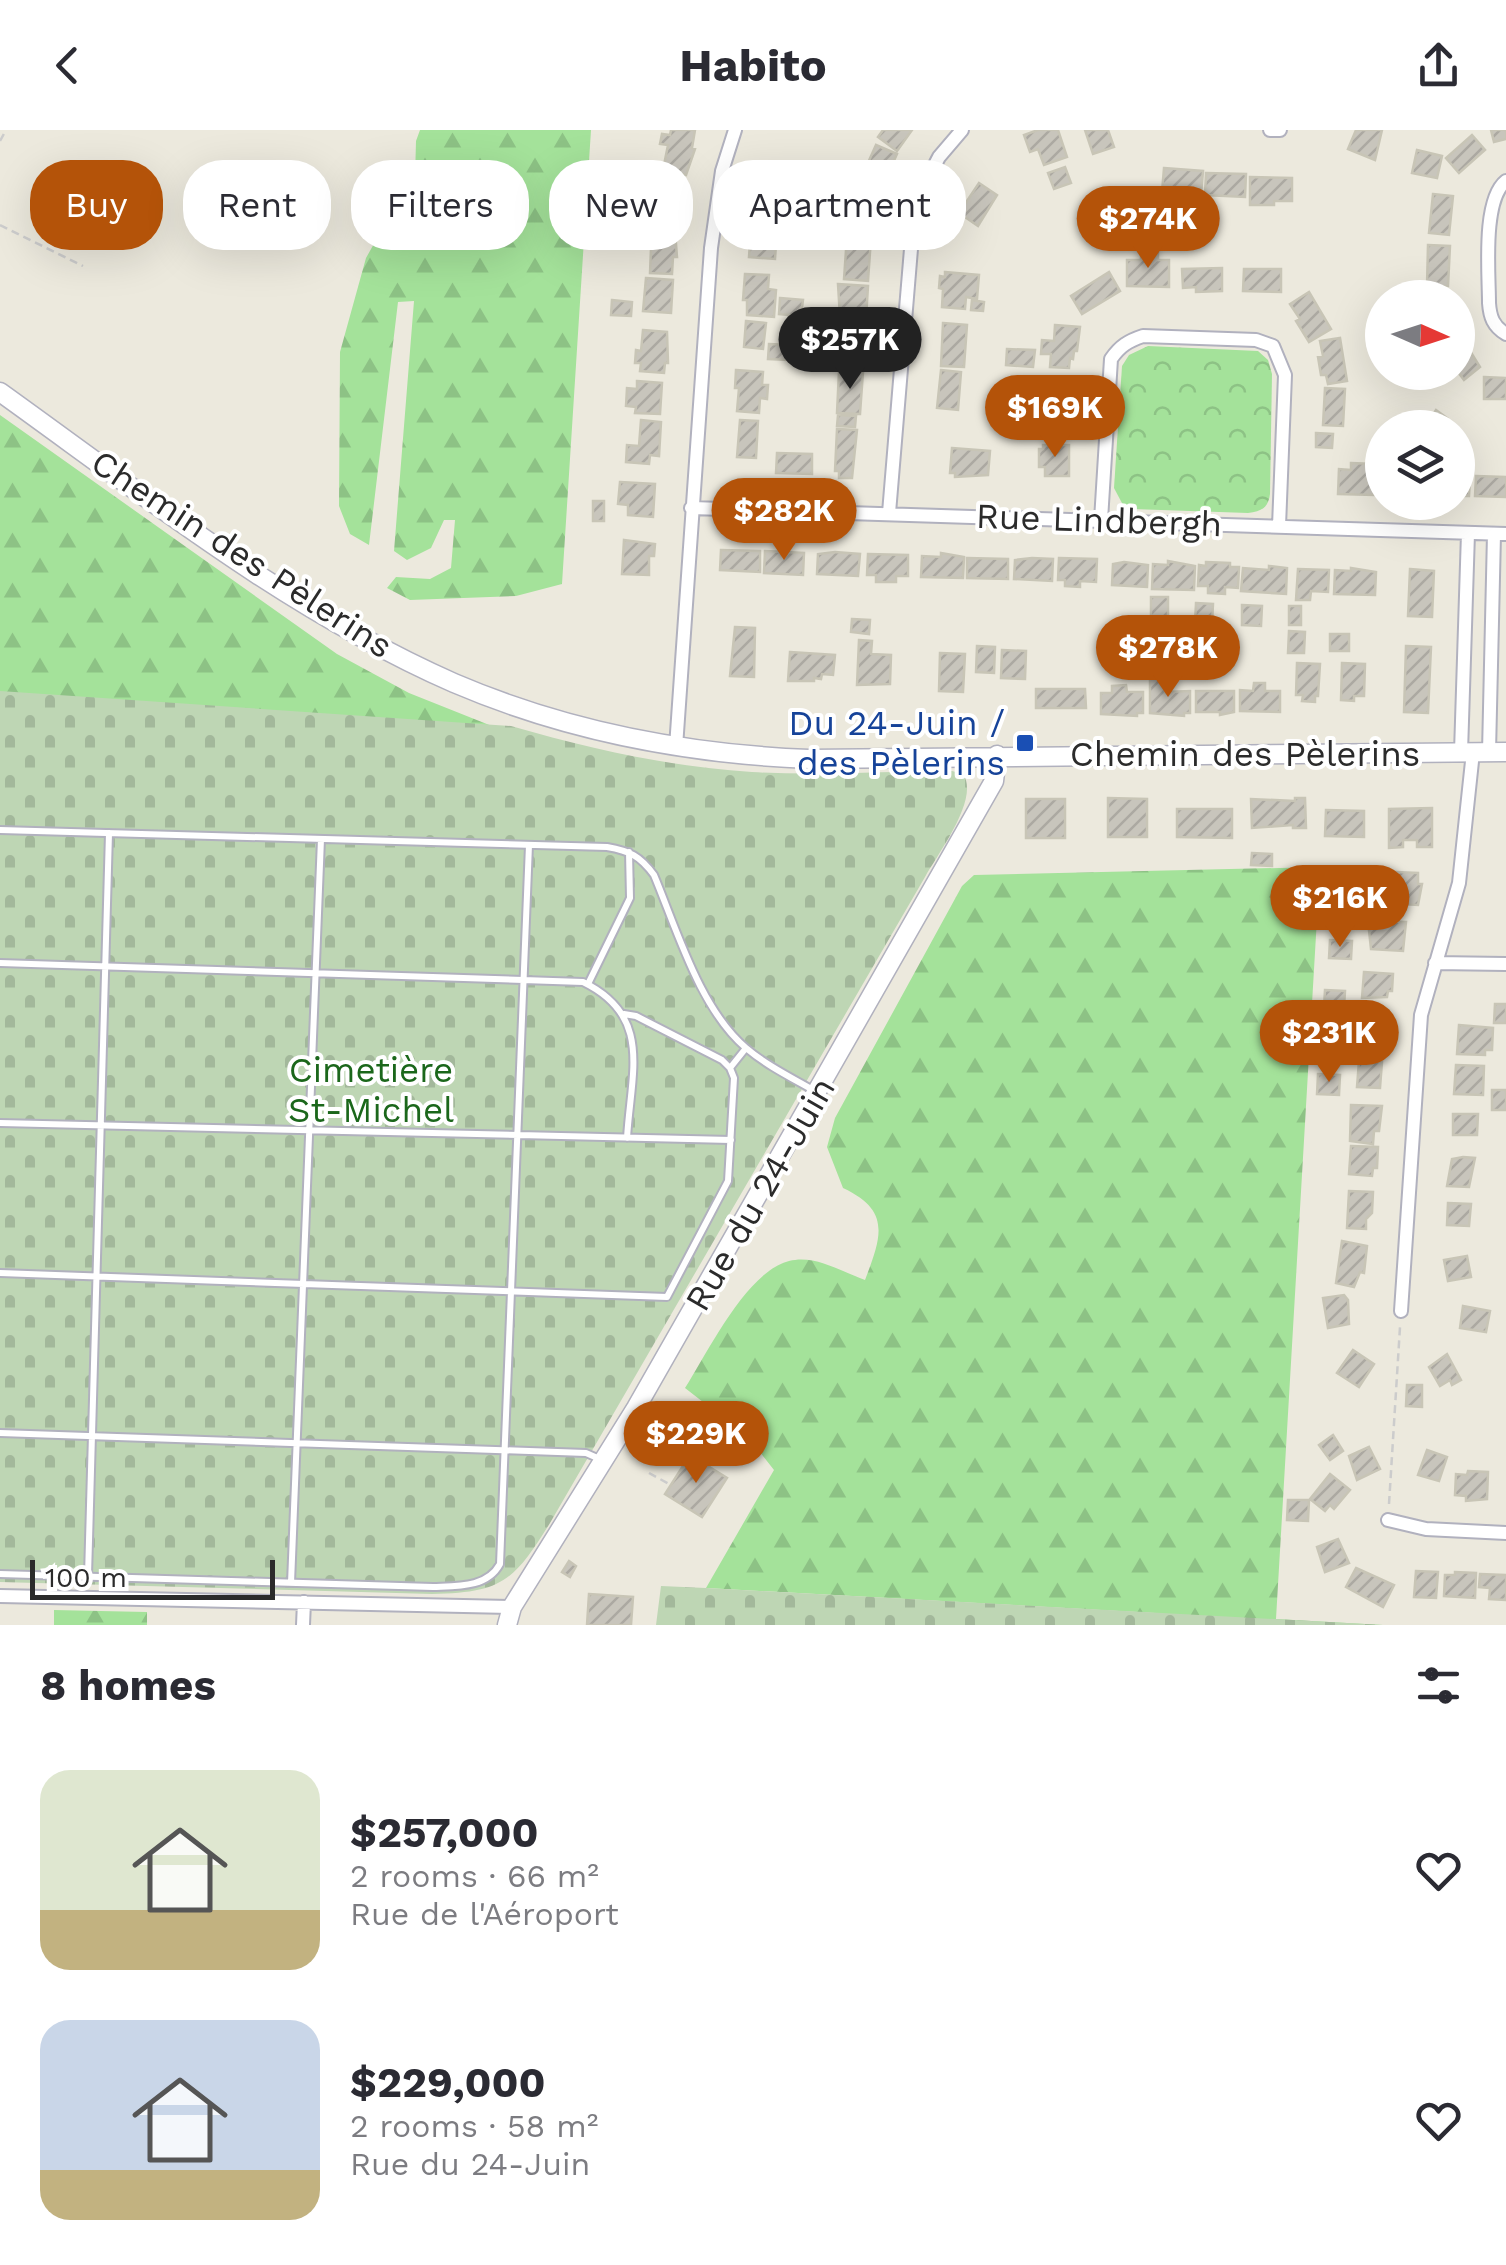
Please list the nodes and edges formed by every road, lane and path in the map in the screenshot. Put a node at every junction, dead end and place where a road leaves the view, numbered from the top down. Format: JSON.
{"nodes":[{"id":1,"x":6,"y":130,"type":"edge"},
{"id":2,"x":735,"y":130,"type":"edge"},
{"id":3,"x":962,"y":130,"type":"edge"},
{"id":4,"x":1270,"y":130,"type":"edge"},
{"id":5,"x":1280,"y":130,"type":"edge"},
{"id":6,"x":0,"y":141,"type":"edge"},
{"id":7,"x":1506,"y":181,"type":"edge"},
{"id":8,"x":0,"y":224,"type":"edge"},
{"id":9,"x":83,"y":266,"type":"dead end"},
{"id":10,"x":1506,"y":334,"type":"edge"},
{"id":11,"x":0,"y":392,"type":"edge"},
{"id":12,"x":692,"y":508,"type":"junction"},
{"id":13,"x":889,"y":513,"type":"junction"},
{"id":14,"x":1101,"y":520,"type":"junction"},
{"id":15,"x":1279,"y":526,"type":"junction"},
{"id":16,"x":1468,"y":533,"type":"junction"},
{"id":17,"x":1500,"y":534,"type":"edge"},
{"id":18,"x":676,"y":747,"type":"junction"},
{"id":19,"x":1482,"y":752,"type":"edge"},
{"id":20,"x":996,"y":756,"type":"junction"},
{"id":21,"x":0,"y":830,"type":"edge"},
{"id":22,"x":109,"y":833,"type":"junction"},
{"id":23,"x":322,"y":839,"type":"junction"},
{"id":24,"x":529,"y":845,"type":"junction"},
{"id":25,"x":629,"y":850,"type":"junction"},
{"id":26,"x":0,"y":963,"type":"edge"},
{"id":27,"x":1436,"y":964,"type":"junction"},
{"id":28,"x":1506,"y":964,"type":"edge"},
{"id":29,"x":106,"y":966,"type":"junction"},
{"id":30,"x":316,"y":972,"type":"junction"},
{"id":31,"x":524,"y":979,"type":"junction"},
{"id":32,"x":588,"y":984,"type":"junction"},
{"id":33,"x":624,"y":1014,"type":"junction"},
{"id":34,"x":746,"y":1048,"type":"junction"},
{"id":35,"x":730,"y":1068,"type":"junction"},
{"id":36,"x":818,"y":1094,"type":"junction"},
{"id":37,"x":0,"y":1123,"type":"edge"},
{"id":38,"x":101,"y":1125,"type":"junction"},
{"id":39,"x":310,"y":1130,"type":"junction"},
{"id":40,"x":517,"y":1135,"type":"junction"},
{"id":41,"x":627,"y":1138,"type":"junction"},
{"id":42,"x":731,"y":1140,"type":"junction"},
{"id":43,"x":0,"y":1273,"type":"edge"},
{"id":44,"x":97,"y":1276,"type":"junction"},
{"id":45,"x":303,"y":1284,"type":"junction"},
{"id":46,"x":511,"y":1291,"type":"junction"},
{"id":47,"x":1401,"y":1311,"type":"joint"},
{"id":48,"x":0,"y":1432,"type":"edge"},
{"id":49,"x":92,"y":1436,"type":"junction"},
{"id":50,"x":297,"y":1443,"type":"junction"},
{"id":51,"x":504,"y":1450,"type":"junction"},
{"id":52,"x":604,"y":1461,"type":"junction"},
{"id":53,"x":649,"y":1473,"type":"dead end"},
{"id":54,"x":671,"y":1485,"type":"dead end"},
{"id":55,"x":1388,"y":1520,"type":"joint"},
{"id":56,"x":1506,"y":1533,"type":"edge"},
{"id":57,"x":0,"y":1574,"type":"edge"},
{"id":58,"x":88,"y":1577,"type":"junction"},
{"id":59,"x":291,"y":1583,"type":"junction"},
{"id":60,"x":0,"y":1596,"type":"edge"},
{"id":61,"x":304,"y":1602,"type":"junction"},
{"id":62,"x":510,"y":1616,"type":"edge"},
{"id":63,"x":303,"y":1625,"type":"edge"}],
"edges":[{"from":1,"to":6,"type":"path"},
{"from":2,"to":12,"type":"street"},
{"from":3,"to":13,"type":"street"},
{"from":4,"to":5,"type":"street"},
{"from":7,"to":10,"type":"street"},
{"from":8,"to":9,"type":"path"},
{"from":11,"to":18,"type":"street","name":"Chemin des Pèlerins"},
{"from":12,"to":13,"type":"street","name":"Rue Lindbergh"},
{"from":12,"to":18,"type":"street"},
{"from":13,"to":14,"type":"street","name":"Rue Lindbergh"},
{"from":14,"to":15,"type":"street","name":"Rue Lindbergh"},
{"from":14,"to":15,"type":"street"},
{"from":15,"to":16,"type":"street","name":"Rue Lindbergh"},
{"from":16,"to":17,"type":"street","name":"Rue Lindbergh"},
{"from":16,"to":19,"type":"street"},
{"from":17,"to":19,"type":"street"},
{"from":18,"to":20,"type":"street","name":"Chemin des Pèlerins"},
{"from":19,"to":20,"type":"street","name":"Chemin des Pèlerins"},
{"from":19,"to":27,"type":"street"},
{"from":20,"to":36,"type":"street","name":"Rue du 24-Juin"},
{"from":21,"to":22,"type":"lane"},
{"from":22,"to":23,"type":"lane"},
{"from":22,"to":29,"type":"lane"},
{"from":23,"to":24,"type":"lane"},
{"from":23,"to":30,"type":"lane"},
{"from":24,"to":25,"type":"lane"},
{"from":24,"to":31,"type":"lane"},
{"from":25,"to":32,"type":"lane"},
{"from":25,"to":34,"type":"lane"},
{"from":26,"to":29,"type":"lane"},
{"from":27,"to":28,"type":"street"},
{"from":27,"to":47,"type":"street"},
{"from":29,"to":30,"type":"lane"},
{"from":29,"to":38,"type":"lane"},
{"from":30,"to":31,"type":"lane"},
{"from":30,"to":39,"type":"lane"},
{"from":31,"to":32,"type":"lane"},
{"from":31,"to":40,"type":"lane"},
{"from":32,"to":33,"type":"lane"},
{"from":33,"to":35,"type":"lane"},
{"from":33,"to":41,"type":"lane"},
{"from":34,"to":35,"type":"lane"},
{"from":34,"to":36,"type":"lane"},
{"from":35,"to":42,"type":"lane"},
{"from":36,"to":52,"type":"street","name":"Rue du 24-Juin"},
{"from":37,"to":38,"type":"lane"},
{"from":38,"to":39,"type":"lane"},
{"from":38,"to":44,"type":"lane"},
{"from":39,"to":40,"type":"lane"},
{"from":39,"to":45,"type":"lane"},
{"from":40,"to":41,"type":"lane"},
{"from":40,"to":46,"type":"lane"},
{"from":41,"to":42,"type":"lane"},
{"from":42,"to":46,"type":"lane"},
{"from":43,"to":44,"type":"lane"},
{"from":44,"to":45,"type":"lane"},
{"from":44,"to":49,"type":"lane"},
{"from":45,"to":46,"type":"lane"},
{"from":45,"to":50,"type":"lane"},
{"from":46,"to":51,"type":"lane"},
{"from":47,"to":55,"type":"path"},
{"from":48,"to":49,"type":"lane"},
{"from":49,"to":50,"type":"lane"},
{"from":49,"to":58,"type":"lane"},
{"from":50,"to":51,"type":"lane"},
{"from":50,"to":59,"type":"lane"},
{"from":51,"to":52,"type":"lane"},
{"from":51,"to":59,"type":"lane"},
{"from":52,"to":62,"type":"street","name":"Rue du 24-Juin"},
{"from":53,"to":54,"type":"path"},
{"from":55,"to":56,"type":"street"},
{"from":57,"to":58,"type":"lane"},
{"from":58,"to":59,"type":"lane"},
{"from":60,"to":61,"type":"street"},
{"from":61,"to":62,"type":"street"},
{"from":61,"to":63,"type":"street"}]}
